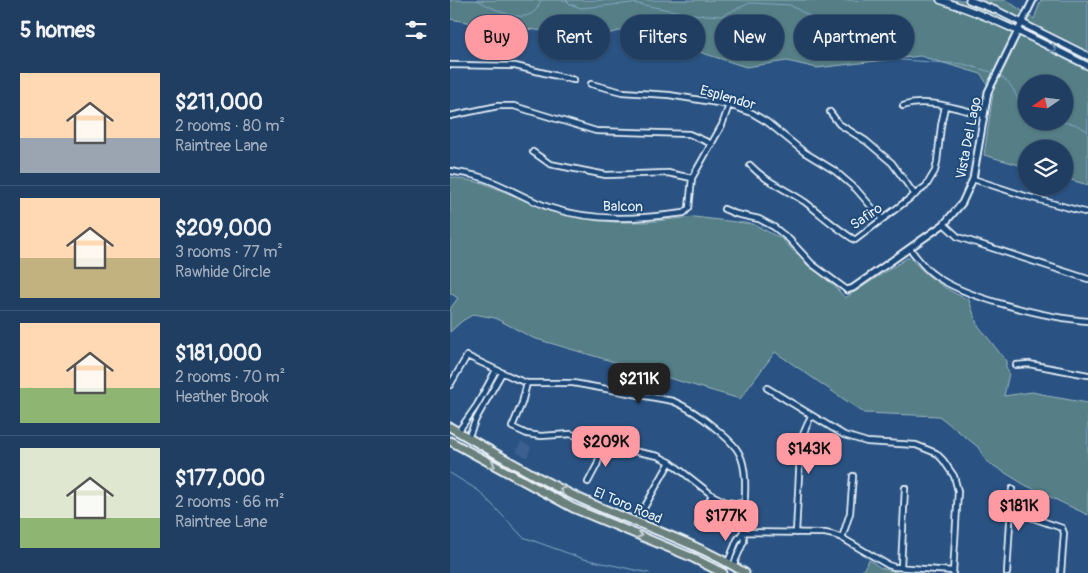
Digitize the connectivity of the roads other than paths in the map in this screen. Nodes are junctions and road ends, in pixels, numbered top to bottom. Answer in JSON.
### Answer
{"nodes":[{"id":1,"x":940,"y":0,"type":"edge"},
{"id":2,"x":969,"y":0,"type":"edge"},
{"id":3,"x":1033,"y":0,"type":"edge"},
{"id":4,"x":1022,"y":24,"type":"junction"},
{"id":5,"x":1018,"y":31,"type":"junction"},
{"id":6,"x":1088,"y":56,"type":"edge"},
{"id":7,"x":450,"y":64,"type":"edge"},
{"id":8,"x":1088,"y":66,"type":"edge"},
{"id":9,"x":574,"y":80,"type":"dead end"},
{"id":10,"x":590,"y":84,"type":"dead end"},
{"id":11,"x":729,"y":105,"type":"junction"},
{"id":12,"x":903,"y":106,"type":"dead end"},
{"id":13,"x":946,"y":106,"type":"junction"},
{"id":14,"x":830,"y":112,"type":"dead end"},
{"id":15,"x":984,"y":115,"type":"junction"},
{"id":16,"x":450,"y":116,"type":"edge"},
{"id":17,"x":712,"y":144,"type":"junction"},
{"id":18,"x":533,"y":152,"type":"dead end"},
{"id":19,"x":750,"y":165,"type":"dead end"},
{"id":20,"x":450,"y":171,"type":"edge"},
{"id":21,"x":692,"y":178,"type":"junction"},
{"id":22,"x":973,"y":178,"type":"junction"},
{"id":23,"x":916,"y":195,"type":"junction"},
{"id":24,"x":724,"y":209,"type":"dead end"},
{"id":25,"x":1088,"y":213,"type":"edge"},
{"id":26,"x":882,"y":220,"type":"junction"},
{"id":27,"x":944,"y":224,"type":"junction"},
{"id":28,"x":910,"y":248,"type":"junction"},
{"id":29,"x":1088,"y":279,"type":"edge"},
{"id":30,"x":847,"y":290,"type":"joint"},
{"id":31,"x":1088,"y":320,"type":"edge"},
{"id":32,"x":1016,"y":365,"type":"dead end"},
{"id":33,"x":496,"y":370,"type":"junction"},
{"id":34,"x":502,"y":373,"type":"junction"},
{"id":35,"x":1088,"y":374,"type":"edge"},
{"id":36,"x":527,"y":383,"type":"junction"},
{"id":37,"x":450,"y":385,"type":"edge"},
{"id":38,"x":487,"y":387,"type":"junction"},
{"id":39,"x":767,"y":388,"type":"dead end"},
{"id":40,"x":492,"y":390,"type":"junction"},
{"id":41,"x":473,"y":411,"type":"junction"},
{"id":42,"x":478,"y":415,"type":"junction"},
{"id":43,"x":811,"y":416,"type":"junction"},
{"id":44,"x":450,"y":428,"type":"edge"},
{"id":45,"x":458,"y":432,"type":"junction"},
{"id":46,"x":468,"y":438,"type":"junction"},
{"id":47,"x":450,"y":441,"type":"edge"},
{"id":48,"x":603,"y":445,"type":"junction"},
{"id":49,"x":670,"y":462,"type":"junction"},
{"id":50,"x":853,"y":476,"type":"dead end"},
{"id":51,"x":588,"y":482,"type":"dead end"},
{"id":52,"x":905,"y":488,"type":"dead end"},
{"id":53,"x":1012,"y":489,"type":"dead end"},
{"id":54,"x":712,"y":495,"type":"junction"},
{"id":55,"x":743,"y":504,"type":"junction"},
{"id":56,"x":644,"y":508,"type":"dead end"},
{"id":57,"x":1010,"y":513,"type":"junction"},
{"id":58,"x":698,"y":525,"type":"dead end"},
{"id":59,"x":743,"y":532,"type":"junction"},
{"id":60,"x":796,"y":533,"type":"junction"},
{"id":61,"x":842,"y":538,"type":"junction"},
{"id":62,"x":735,"y":546,"type":"junction"},
{"id":63,"x":742,"y":549,"type":"junction"},
{"id":64,"x":730,"y":564,"type":"junction"},
{"id":65,"x":902,"y":567,"type":"junction"},
{"id":66,"x":953,"y":572,"type":"edge"},
{"id":67,"x":723,"y":573,"type":"edge"},
{"id":68,"x":745,"y":573,"type":"edge"},
{"id":69,"x":1006,"y":573,"type":"edge"},
{"id":70,"x":1061,"y":573,"type":"edge"}],
"edges":[{"from":1,"to":5,"type":"main road"},
{"from":2,"to":4,"type":"main road"},
{"from":3,"to":4,"type":"street","name":"Vista Del Lago"},
{"from":4,"to":5,"type":"street","name":"Vista Del Lago"},
{"from":4,"to":6,"type":"main road"},
{"from":5,"to":8,"type":"main road","one_way":true},
{"from":5,"to":15,"type":"street","name":"Vista Del Lago"},
{"from":7,"to":9,"type":"street"},
{"from":10,"to":11,"type":"street","name":"Esplendor"},
{"from":11,"to":17,"type":"street","name":"Balcon"},
{"from":11,"to":26,"type":"street","name":"Esplendor"},
{"from":12,"to":13,"type":"street"},
{"from":13,"to":15,"type":"street"},
{"from":13,"to":23,"type":"street","name":"Safiro"},
{"from":14,"to":23,"type":"street"},
{"from":15,"to":22,"type":"street","name":"Vista Del Lago"},
{"from":16,"to":17,"type":"street"},
{"from":17,"to":21,"type":"street","name":"Balcon"},
{"from":18,"to":21,"type":"street"},
{"from":19,"to":26,"type":"street","name":"Safiro"},
{"from":20,"to":21,"type":"street","name":"Balcon"},
{"from":22,"to":25,"type":"street"},
{"from":22,"to":27,"type":"street","name":"Vista Del Lago"},
{"from":23,"to":26,"type":"street","name":"Safiro"},
{"from":24,"to":30,"type":"street"},
{"from":27,"to":28,"type":"street","name":"Vista Del Lago"},
{"from":27,"to":29,"type":"street"},
{"from":28,"to":30,"type":"street","name":"Vista Del Lago"},
{"from":28,"to":31,"type":"street"},
{"from":32,"to":35,"type":"street"},
{"from":33,"to":34,"type":"street"},
{"from":33,"to":37,"type":"street"},
{"from":33,"to":38,"type":"street"},
{"from":34,"to":36,"type":"street"},
{"from":34,"to":40,"type":"street"},
{"from":36,"to":48,"type":"street"},
{"from":36,"to":55,"type":"street"},
{"from":38,"to":40,"type":"street"},
{"from":38,"to":41,"type":"street"},
{"from":39,"to":43,"type":"street"},
{"from":40,"to":42,"type":"street"},
{"from":41,"to":42,"type":"street"},
{"from":41,"to":45,"type":"street"},
{"from":42,"to":46,"type":"street"},
{"from":43,"to":60,"type":"street"},
{"from":43,"to":66,"type":"street"},
{"from":44,"to":45,"type":"main road","name":"El Toro Road"},
{"from":45,"to":46,"type":"main road","name":"El Toro Road"},
{"from":64,"to":46,"type":"main road","name":"El Toro Road","one_way":true},
{"from":47,"to":67,"type":"main road","name":"El Toro Road","one_way":true},
{"from":48,"to":49,"type":"street"},
{"from":48,"to":51,"type":"street"},
{"from":49,"to":54,"type":"street"},
{"from":49,"to":56,"type":"street"},
{"from":50,"to":61,"type":"street"},
{"from":52,"to":65,"type":"street"},
{"from":53,"to":57,"type":"street"},
{"from":54,"to":55,"type":"street"},
{"from":54,"to":58,"type":"street"},
{"from":55,"to":59,"type":"street"},
{"from":57,"to":69,"type":"street"},
{"from":57,"to":70,"type":"street"},
{"from":59,"to":60,"type":"street"},
{"from":59,"to":62,"type":"street"},
{"from":59,"to":63,"type":"street"},
{"from":60,"to":61,"type":"street"},
{"from":61,"to":65,"type":"street"},
{"from":62,"to":63,"type":"street"},
{"from":62,"to":64,"type":"street"},
{"from":63,"to":64,"type":"street"},
{"from":64,"to":68,"type":"main road","name":"El Toro Road"},
{"from":65,"to":66,"type":"street"}]}
